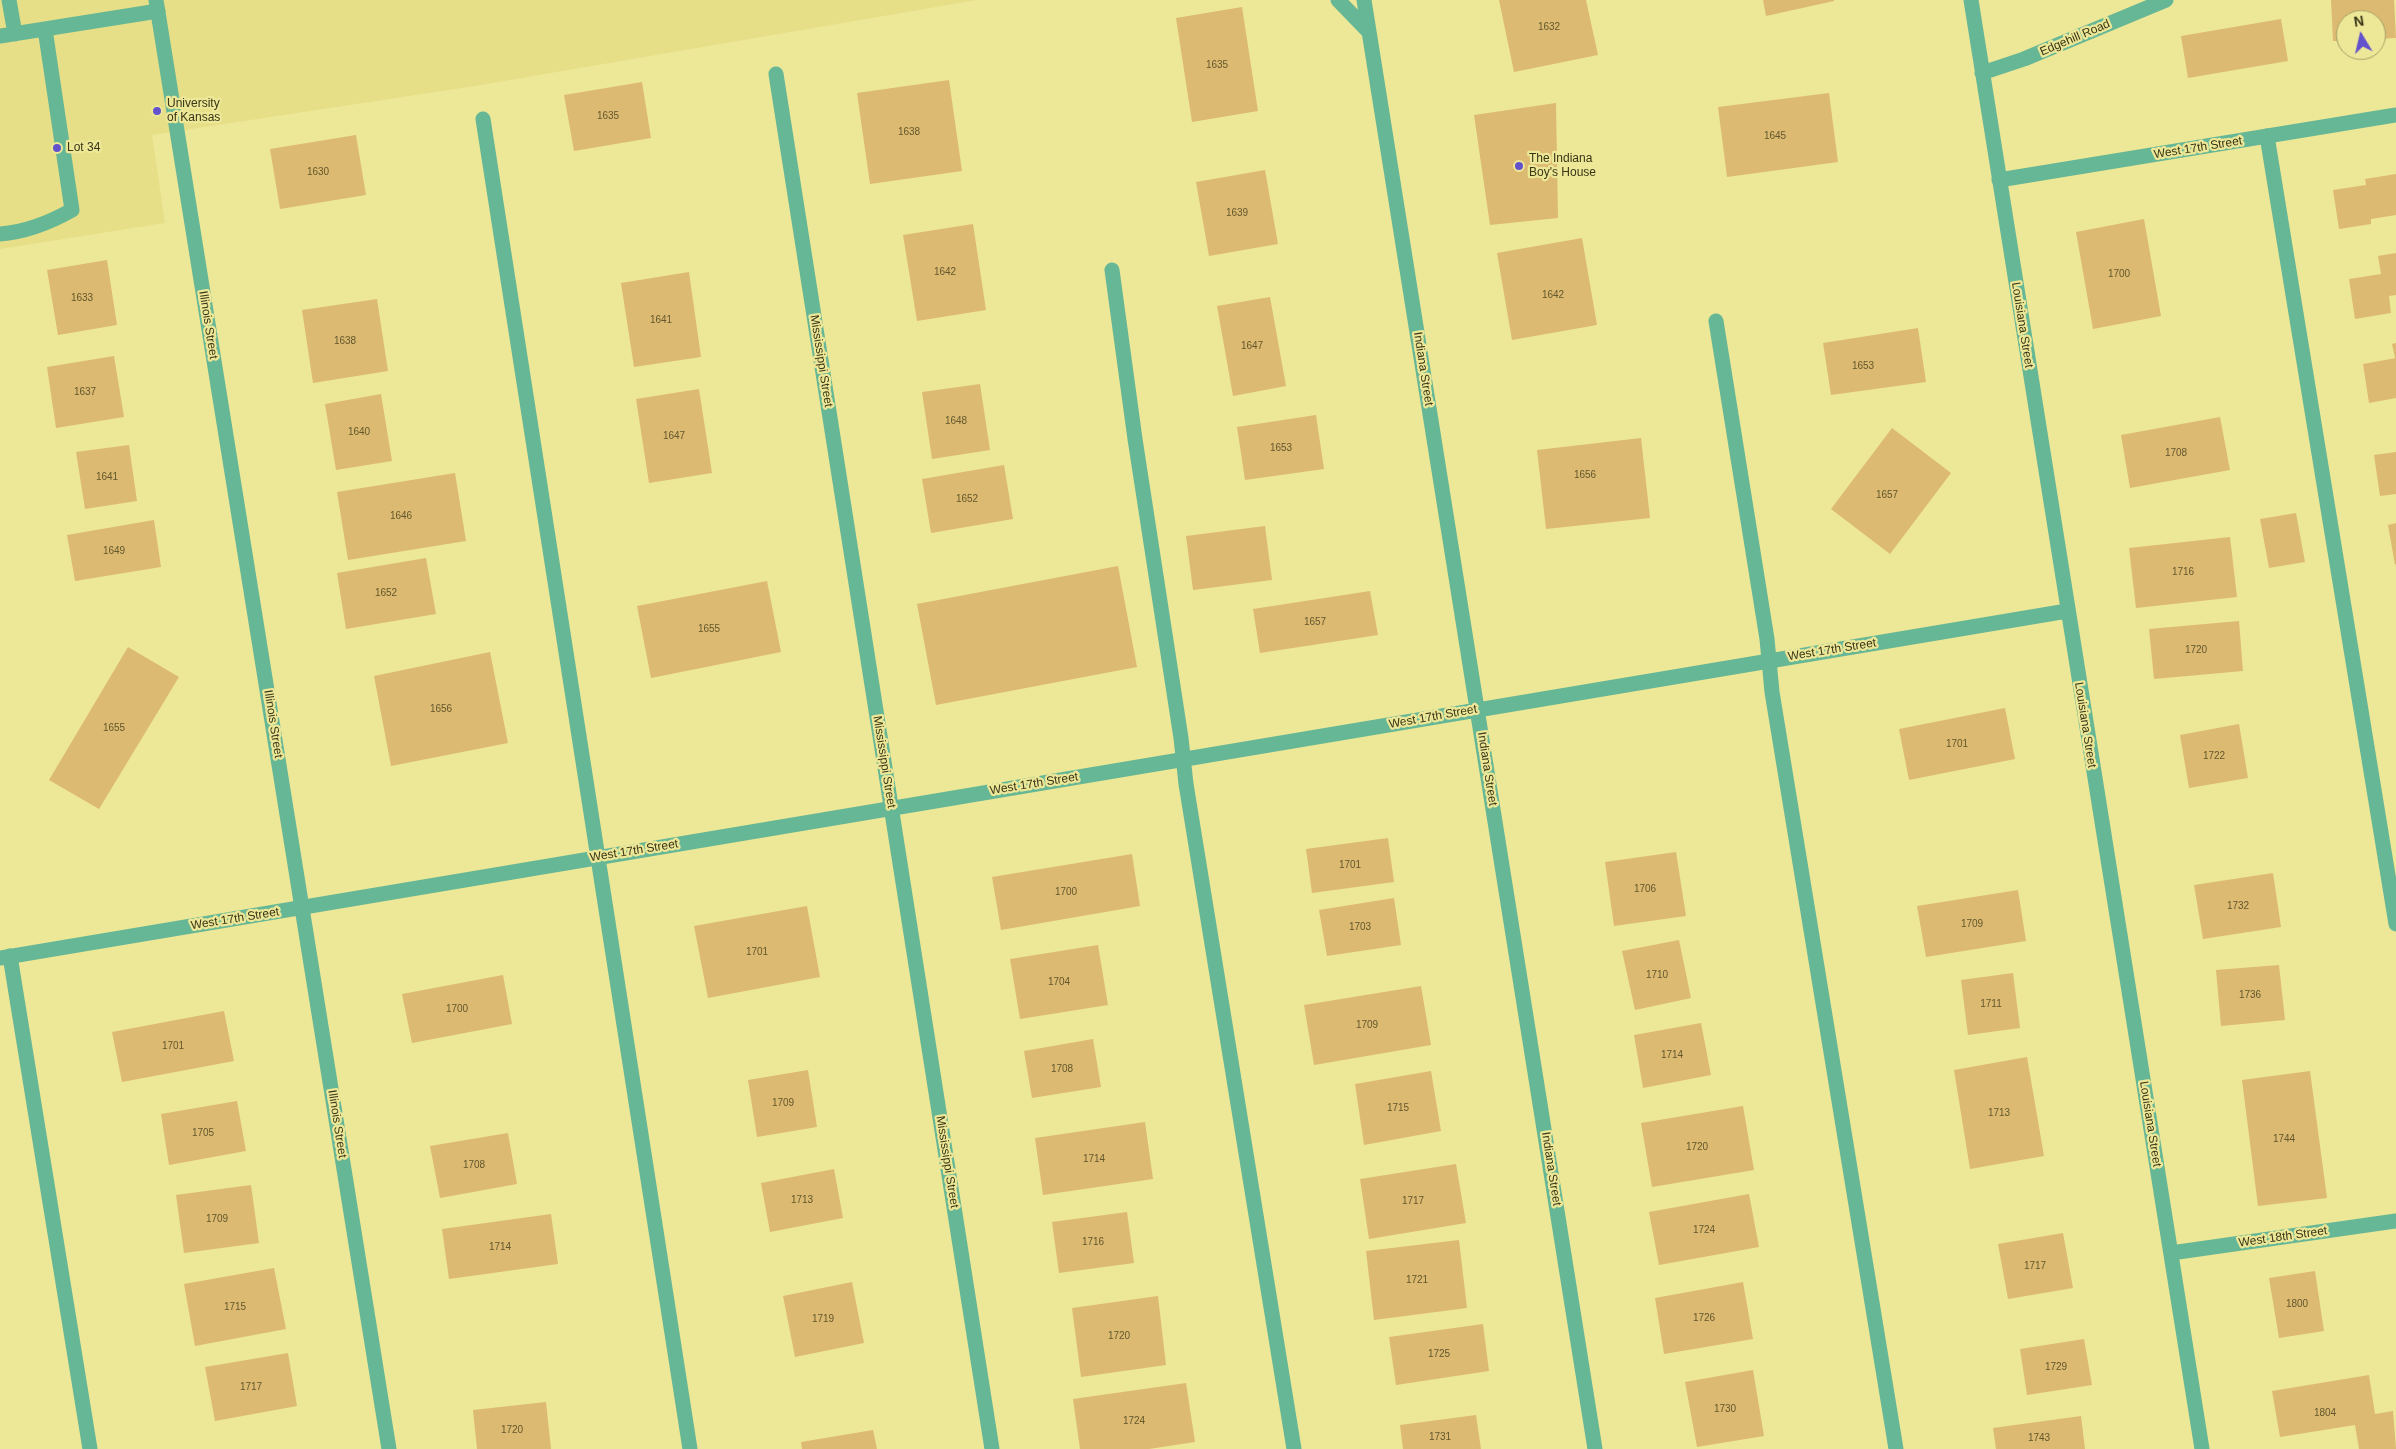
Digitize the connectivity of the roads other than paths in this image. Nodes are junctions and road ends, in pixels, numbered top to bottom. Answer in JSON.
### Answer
{"nodes":[{"id":1,"x":9,"y":0,"type":"edge"},
{"id":2,"x":1338,"y":0,"type":"edge"},
{"id":3,"x":1364,"y":0,"type":"edge"},
{"id":4,"x":1971,"y":0,"type":"edge"},
{"id":5,"x":2166,"y":0,"type":"edge"},
{"id":6,"x":157,"y":6,"type":"edge"},
{"id":7,"x":45,"y":29,"type":"junction"},
{"id":8,"x":1369,"y":32,"type":"junction"},
{"id":9,"x":7,"y":35,"type":"edge"},
{"id":10,"x":1982,"y":73,"type":"junction"},
{"id":11,"x":776,"y":74,"type":"dead end"},
{"id":12,"x":2396,"y":116,"type":"edge"},
{"id":13,"x":482,"y":119,"type":"dead end"},
{"id":14,"x":2267,"y":136,"type":"junction"},
{"id":15,"x":1999,"y":180,"type":"junction"},
{"id":16,"x":0,"y":234,"type":"edge"},
{"id":17,"x":1112,"y":270,"type":"dead end"},
{"id":18,"x":1716,"y":321,"type":"dead end"},
{"id":19,"x":2067,"y":611,"type":"junction"},
{"id":20,"x":1769,"y":661,"type":"junction"},
{"id":21,"x":1477,"y":710,"type":"junction"},
{"id":22,"x":1183,"y":760,"type":"junction"},
{"id":23,"x":892,"y":808,"type":"junction"},
{"id":24,"x":598,"y":857,"type":"junction"},
{"id":25,"x":302,"y":908,"type":"junction"},
{"id":26,"x":2396,"y":924,"type":"edge"},
{"id":27,"x":5,"y":957,"type":"edge"},
{"id":28,"x":2396,"y":1221,"type":"edge"},
{"id":29,"x":2171,"y":1253,"type":"junction"},
{"id":30,"x":90,"y":1449,"type":"edge"},
{"id":31,"x":389,"y":1449,"type":"edge"},
{"id":32,"x":690,"y":1449,"type":"edge"},
{"id":33,"x":992,"y":1449,"type":"edge"},
{"id":34,"x":1294,"y":1449,"type":"edge"},
{"id":35,"x":1595,"y":1449,"type":"edge"},
{"id":36,"x":1896,"y":1449,"type":"edge"},
{"id":37,"x":2202,"y":1449,"type":"edge"}],
"edges":[{"from":1,"to":9,"type":"street"},
{"from":2,"to":8,"type":"street"},
{"from":3,"to":8,"type":"street","name":"Indiana Street"},
{"from":4,"to":10,"type":"street","name":"Louisiana Street"},
{"from":5,"to":10,"type":"street","name":"Edgehill Road"},
{"from":6,"to":7,"type":"street"},
{"from":6,"to":25,"type":"street","name":"Illinois Street"},
{"from":7,"to":9,"type":"street"},
{"from":7,"to":16,"type":"street"},
{"from":8,"to":21,"type":"street","name":"Indiana Street"},
{"from":10,"to":15,"type":"street","name":"Louisiana Street"},
{"from":11,"to":23,"type":"street","name":"Mississippi Street"},
{"from":12,"to":14,"type":"street","name":"West 17th Street"},
{"from":13,"to":24,"type":"street"},
{"from":14,"to":15,"type":"street","name":"West 17th Street"},
{"from":14,"to":26,"type":"street"},
{"from":15,"to":19,"type":"street","name":"Louisiana Street"},
{"from":17,"to":22,"type":"street"},
{"from":18,"to":20,"type":"street"},
{"from":19,"to":20,"type":"street","name":"West 17th Street"},
{"from":19,"to":29,"type":"street","name":"Louisiana Street"},
{"from":20,"to":21,"type":"street","name":"West 17th Street"},
{"from":20,"to":36,"type":"street"},
{"from":21,"to":22,"type":"street","name":"West 17th Street"},
{"from":21,"to":35,"type":"street","name":"Indiana Street"},
{"from":22,"to":23,"type":"street","name":"West 17th Street"},
{"from":22,"to":34,"type":"street"},
{"from":23,"to":24,"type":"street","name":"West 17th Street"},
{"from":23,"to":33,"type":"street","name":"Mississippi Street"},
{"from":24,"to":25,"type":"street","name":"West 17th Street"},
{"from":24,"to":32,"type":"street"},
{"from":25,"to":27,"type":"street","name":"West 17th Street"},
{"from":25,"to":31,"type":"street","name":"Illinois Street"},
{"from":27,"to":30,"type":"street"},
{"from":28,"to":29,"type":"street","name":"West 18th Street"},
{"from":29,"to":37,"type":"street","name":"Louisiana Street"}]}
